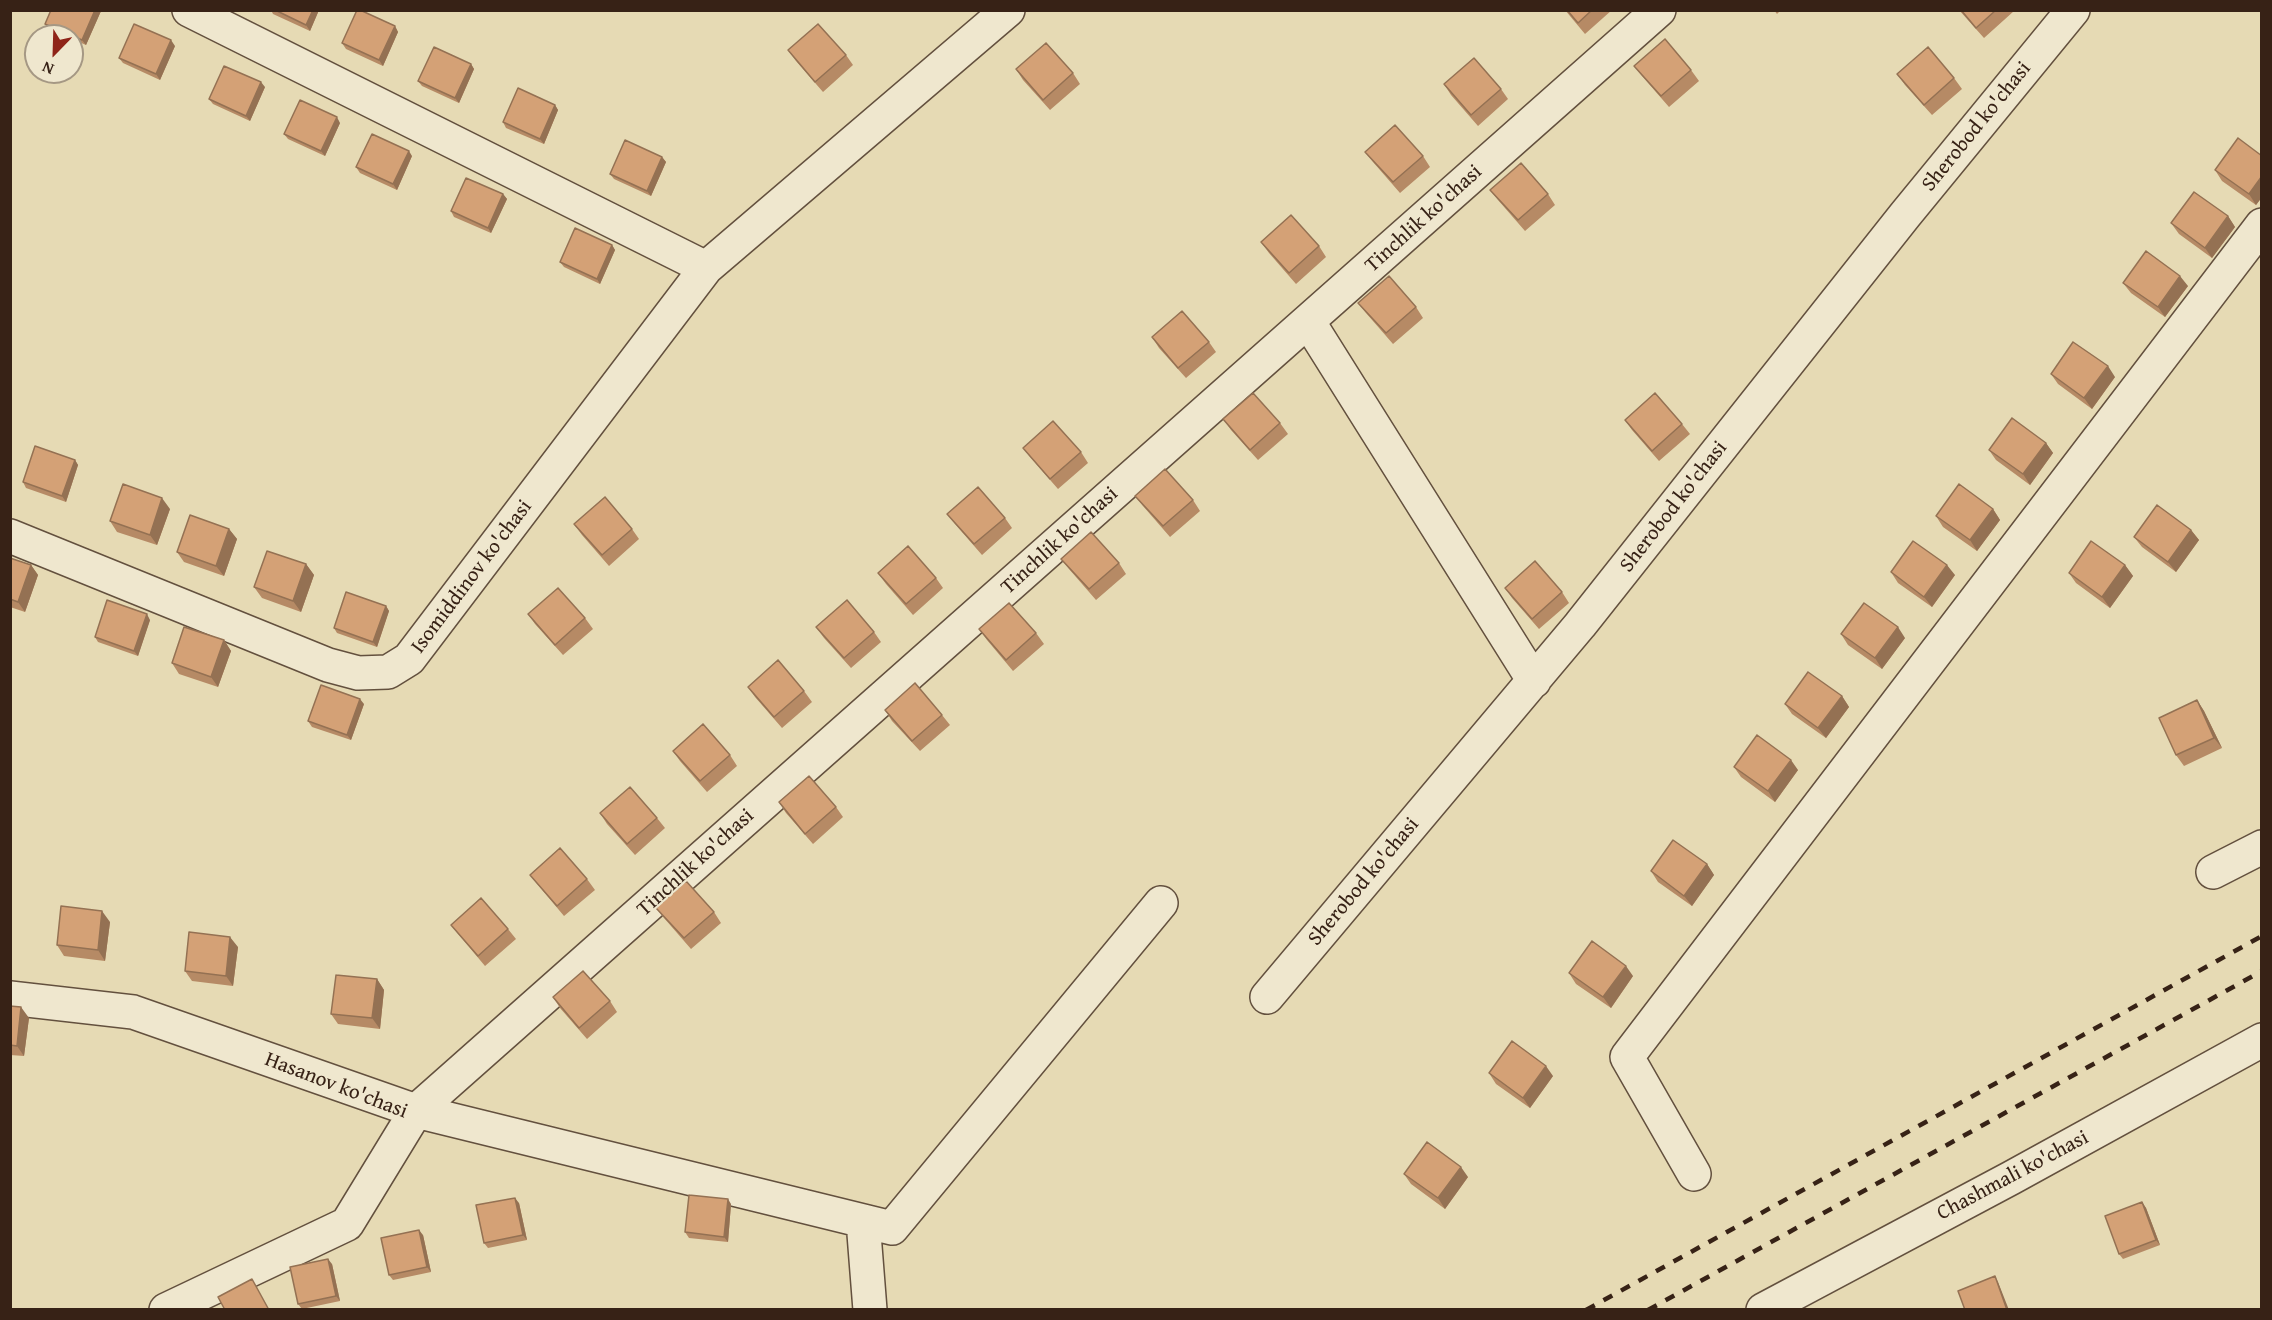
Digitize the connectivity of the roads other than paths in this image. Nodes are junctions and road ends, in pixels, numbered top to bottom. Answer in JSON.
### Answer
{"nodes":[{"id":1,"x":189,"y":10,"type":"edge"},
{"id":2,"x":1008,"y":10,"type":"edge"},
{"id":3,"x":1659,"y":10,"type":"edge"},
{"id":4,"x":2073,"y":10,"type":"edge"},
{"id":5,"x":2262,"y":225,"type":"edge"},
{"id":6,"x":706,"y":267,"type":"junction"},
{"id":7,"x":1308,"y":321,"type":"junction"},
{"id":8,"x":10,"y":536,"type":"edge"},
{"id":9,"x":1534,"y":681,"type":"junction"},
{"id":10,"x":2262,"y":847,"type":"edge"},
{"id":11,"x":2213,"y":872,"type":"dead end"},
{"id":12,"x":1161,"y":903,"type":"dead end"},
{"id":13,"x":1267,"y":997,"type":"dead end"},
{"id":14,"x":10,"y":998,"type":"edge"},
{"id":15,"x":2262,"y":1040,"type":"edge"},
{"id":16,"x":416,"y":1111,"type":"junction"},
{"id":17,"x":1694,"y":1174,"type":"dead end"},
{"id":18,"x":863,"y":1221,"type":"junction"},
{"id":19,"x":166,"y":1310,"type":"edge"},
{"id":20,"x":870,"y":1310,"type":"edge"},
{"id":21,"x":1763,"y":1310,"type":"edge"}],
"edges":[{"from":1,"to":6,"type":"street"},
{"from":2,"to":6,"type":"street","name":"Isomiddinov ko'chasi"},
{"from":3,"to":7,"type":"street","name":"Tinchlik ko'chasi"},
{"from":4,"to":9,"type":"street","name":"Sherobod ko'chasi"},
{"from":5,"to":17,"type":"street"},
{"from":6,"to":8,"type":"street","name":"Isomiddinov ko'chasi"},
{"from":7,"to":9,"type":"street"},
{"from":7,"to":16,"type":"street","name":"Tinchlik ko'chasi"},
{"from":9,"to":13,"type":"street","name":"Sherobod ko'chasi"},
{"from":10,"to":11,"type":"street"},
{"from":12,"to":18,"type":"street"},
{"from":14,"to":16,"type":"street","name":"Hasanov ko'chasi"},
{"from":15,"to":21,"type":"street","name":"Chashmali ko'chasi"},
{"from":16,"to":18,"type":"street"},
{"from":16,"to":19,"type":"street","name":"Hasanov ko'chasi"},
{"from":18,"to":20,"type":"street"}]}
